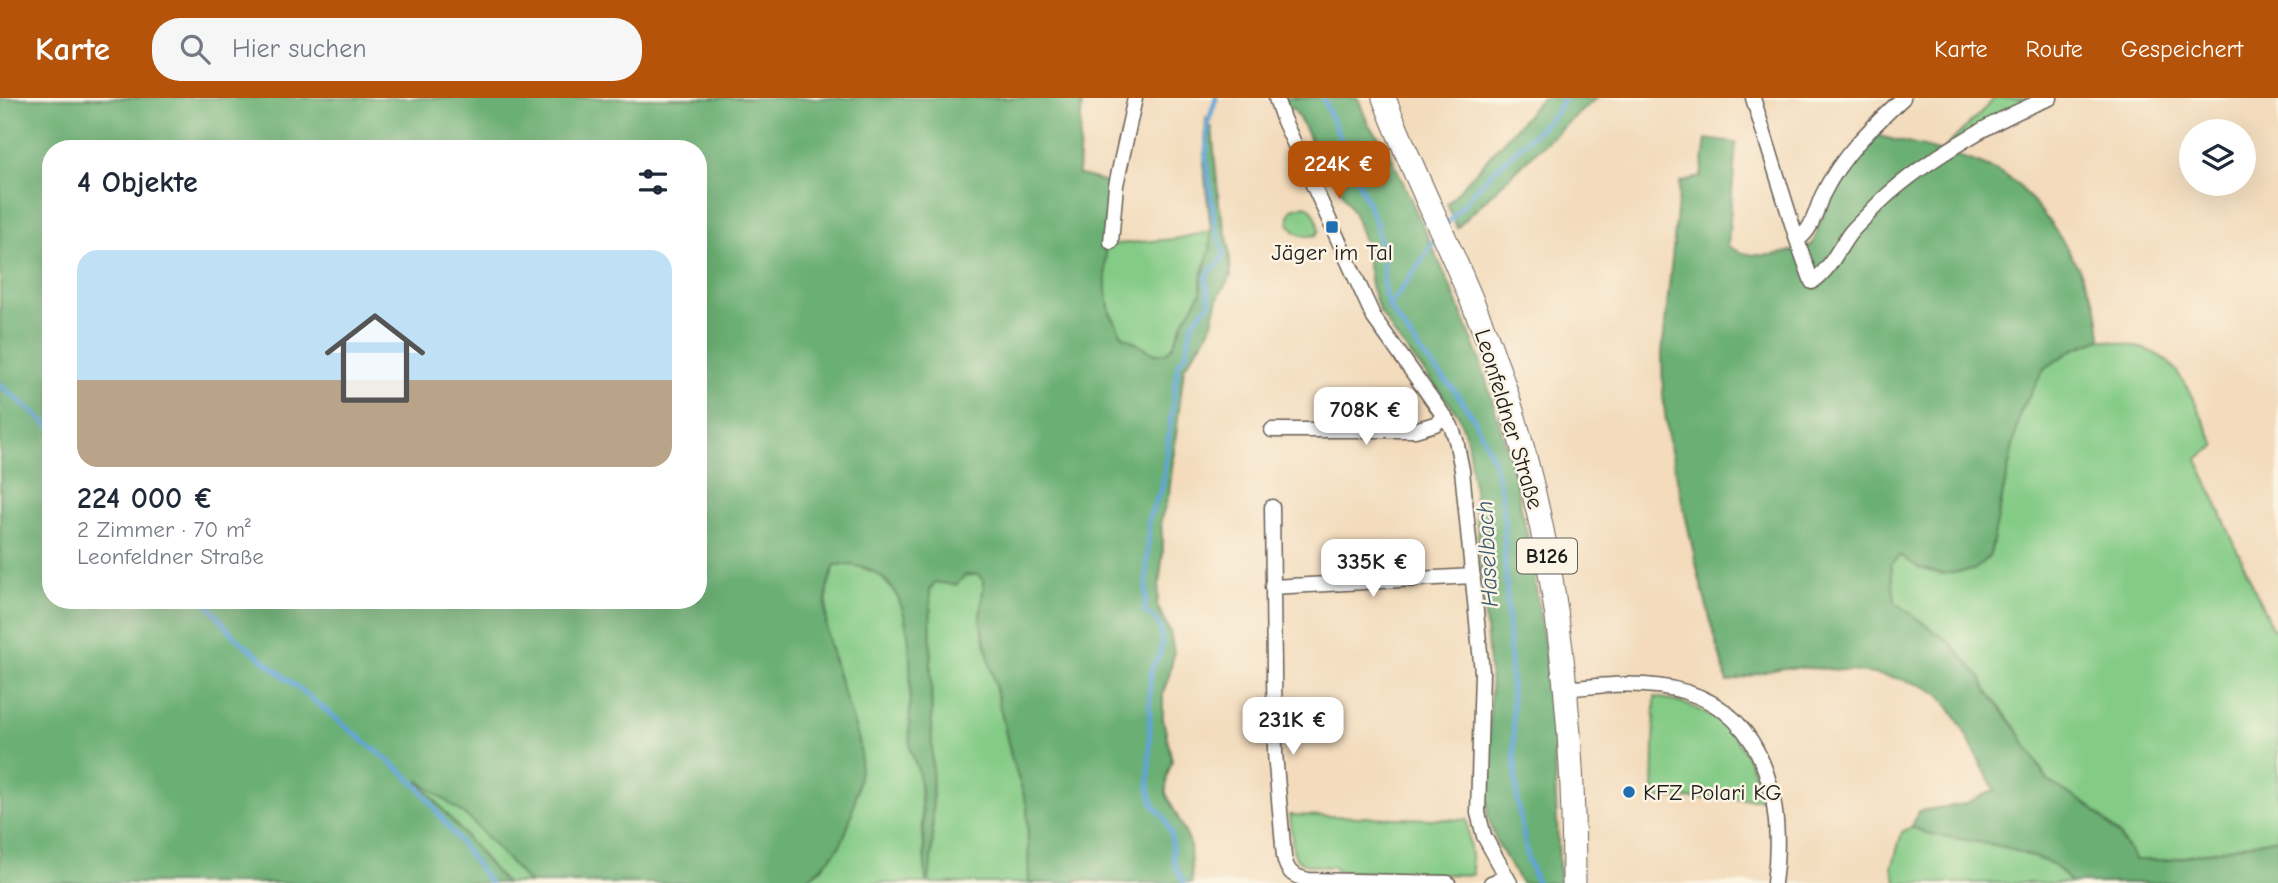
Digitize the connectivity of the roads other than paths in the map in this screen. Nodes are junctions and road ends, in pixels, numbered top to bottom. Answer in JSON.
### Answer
{"nodes":[{"id":1,"x":1135,"y":98,"type":"edge"},
{"id":2,"x":1276,"y":98,"type":"edge"},
{"id":3,"x":1384,"y":98,"type":"edge"},
{"id":4,"x":1754,"y":98,"type":"edge"},
{"id":5,"x":1903,"y":98,"type":"edge"},
{"id":6,"x":2050,"y":98,"type":"edge"},
{"id":7,"x":1797,"y":240,"type":"junction"},
{"id":8,"x":1111,"y":242,"type":"dead end"},
{"id":9,"x":1445,"y":416,"type":"junction"},
{"id":10,"x":1272,"y":430,"type":"dead end"},
{"id":11,"x":1272,"y":507,"type":"dead end"},
{"id":12,"x":1472,"y":576,"type":"junction"},
{"id":13,"x":1272,"y":587,"type":"junction"},
{"id":14,"x":1564,"y":689,"type":"junction"},
{"id":15,"x":1508,"y":880,"type":"edge"},
{"id":16,"x":1448,"y":883,"type":"edge"},
{"id":17,"x":1491,"y":883,"type":"edge"},
{"id":18,"x":1574,"y":883,"type":"edge"},
{"id":19,"x":1774,"y":883,"type":"edge"}],
"edges":[{"from":1,"to":8,"type":"street"},
{"from":2,"to":9,"type":"street"},
{"from":3,"to":14,"type":"main road","name":"Leonfeldner Straße","number":"B126"},
{"from":4,"to":7,"type":"street"},
{"from":5,"to":7,"type":"street"},
{"from":6,"to":7,"type":"street"},
{"from":9,"to":10,"type":"street"},
{"from":9,"to":12,"type":"street"},
{"from":11,"to":13,"type":"street"},
{"from":12,"to":13,"type":"street"},
{"from":12,"to":15,"type":"street"},
{"from":13,"to":16,"type":"street"},
{"from":14,"to":18,"type":"main road","name":"Leonfeldner Straße","number":"B126"},
{"from":14,"to":19,"type":"street"},
{"from":15,"to":17,"type":"street"}]}
